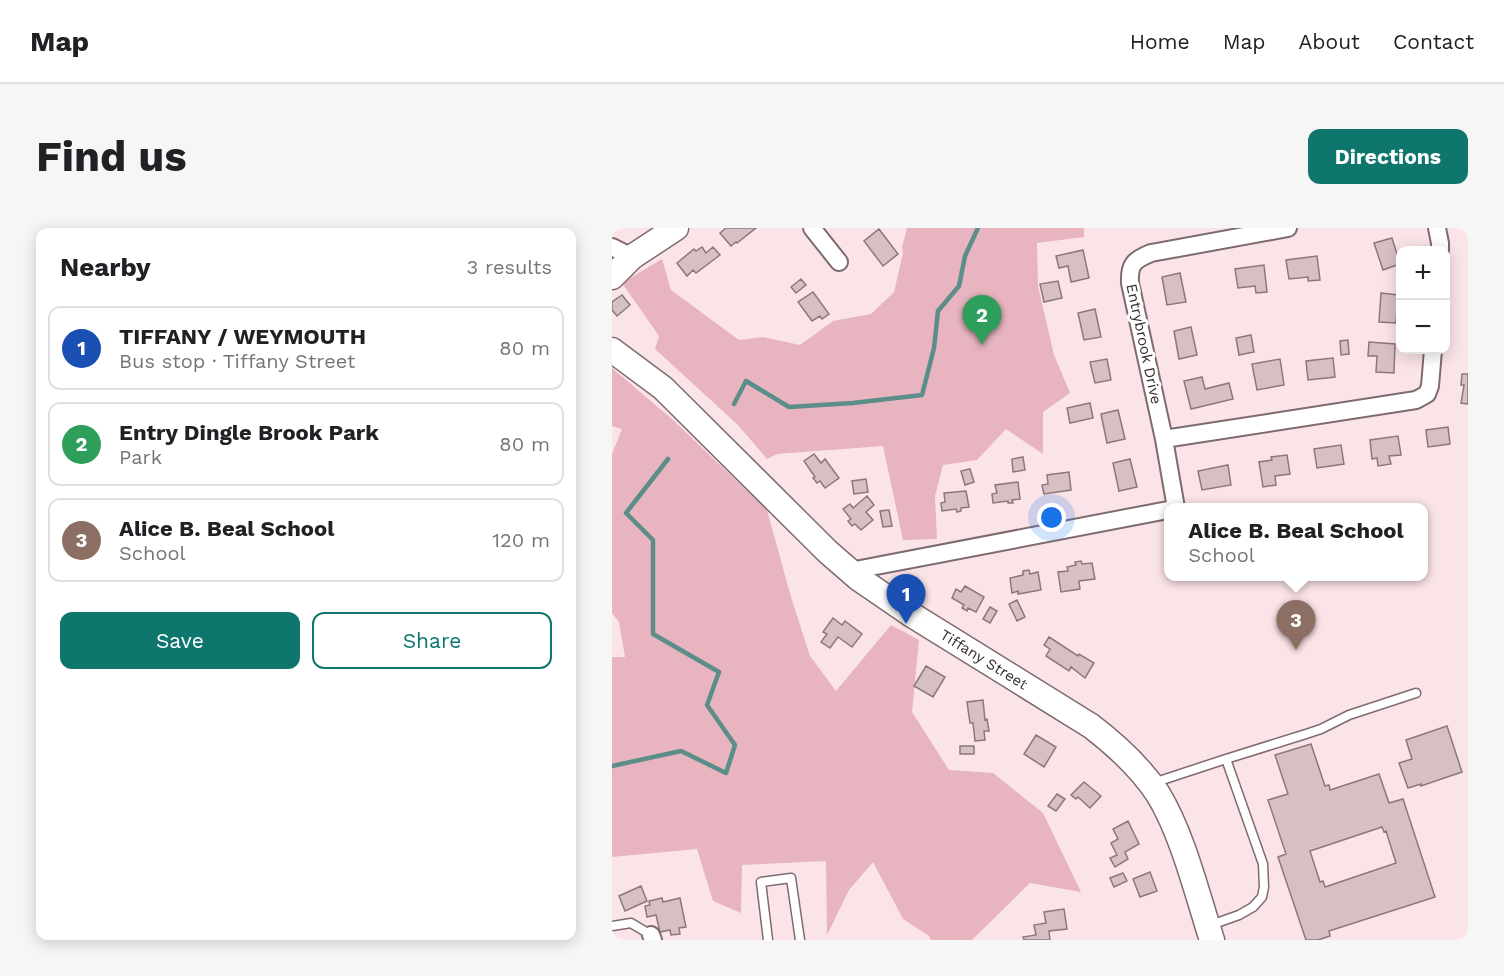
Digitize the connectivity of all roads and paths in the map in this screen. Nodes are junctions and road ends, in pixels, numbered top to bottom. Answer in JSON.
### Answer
{"nodes":[{"id":1,"x":676,"y":228,"type":"edge"},
{"id":2,"x":812,"y":228,"type":"edge"},
{"id":3,"x":1288,"y":228,"type":"edge"},
{"id":4,"x":1437,"y":228,"type":"edge"},
{"id":5,"x":1440,"y":246,"type":"edge"},
{"id":6,"x":622,"y":252,"type":"edge"},
{"id":7,"x":839,"y":262,"type":"dead end"},
{"id":8,"x":612,"y":277,"type":"edge"},
{"id":9,"x":612,"y":350,"type":"edge"},
{"id":10,"x":1433,"y":354,"type":"edge"},
{"id":11,"x":1164,"y":439,"type":"junction"},
{"id":12,"x":1169,"y":503,"type":"edge"},
{"id":13,"x":1164,"y":511,"type":"edge"},
{"id":14,"x":850,"y":572,"type":"junction"},
{"id":15,"x":1416,"y":693,"type":"dead end"},
{"id":16,"x":1226,"y":759,"type":"junction"},
{"id":17,"x":1150,"y":784,"type":"junction"},
{"id":18,"x":612,"y":926,"type":"edge"},
{"id":19,"x":1210,"y":933,"type":"edge"},
{"id":20,"x":652,"y":938,"type":"edge"},
{"id":21,"x":768,"y":940,"type":"edge"},
{"id":22,"x":800,"y":940,"type":"edge"}],
"edges":[{"from":1,"to":6,"type":"main road"},
{"from":2,"to":7,"type":"street"},
{"from":3,"to":11,"type":"street","name":"Entrybrook Drive"},
{"from":4,"to":5,"type":"street"},
{"from":6,"to":8,"type":"main road"},
{"from":9,"to":14,"type":"main road","name":"Tiffany Street"},
{"from":10,"to":11,"type":"street"},
{"from":11,"to":12,"type":"street","name":"Entrybrook Drive"},
{"from":13,"to":14,"type":"street"},
{"from":14,"to":17,"type":"main road","name":"Tiffany Street"},
{"from":15,"to":16,"type":"lane"},
{"from":16,"to":17,"type":"lane"},
{"from":16,"to":19,"type":"lane"},
{"from":17,"to":19,"type":"main road","name":"Tiffany Street"},
{"from":18,"to":20,"type":"lane"},
{"from":21,"to":22,"type":"lane"}]}
